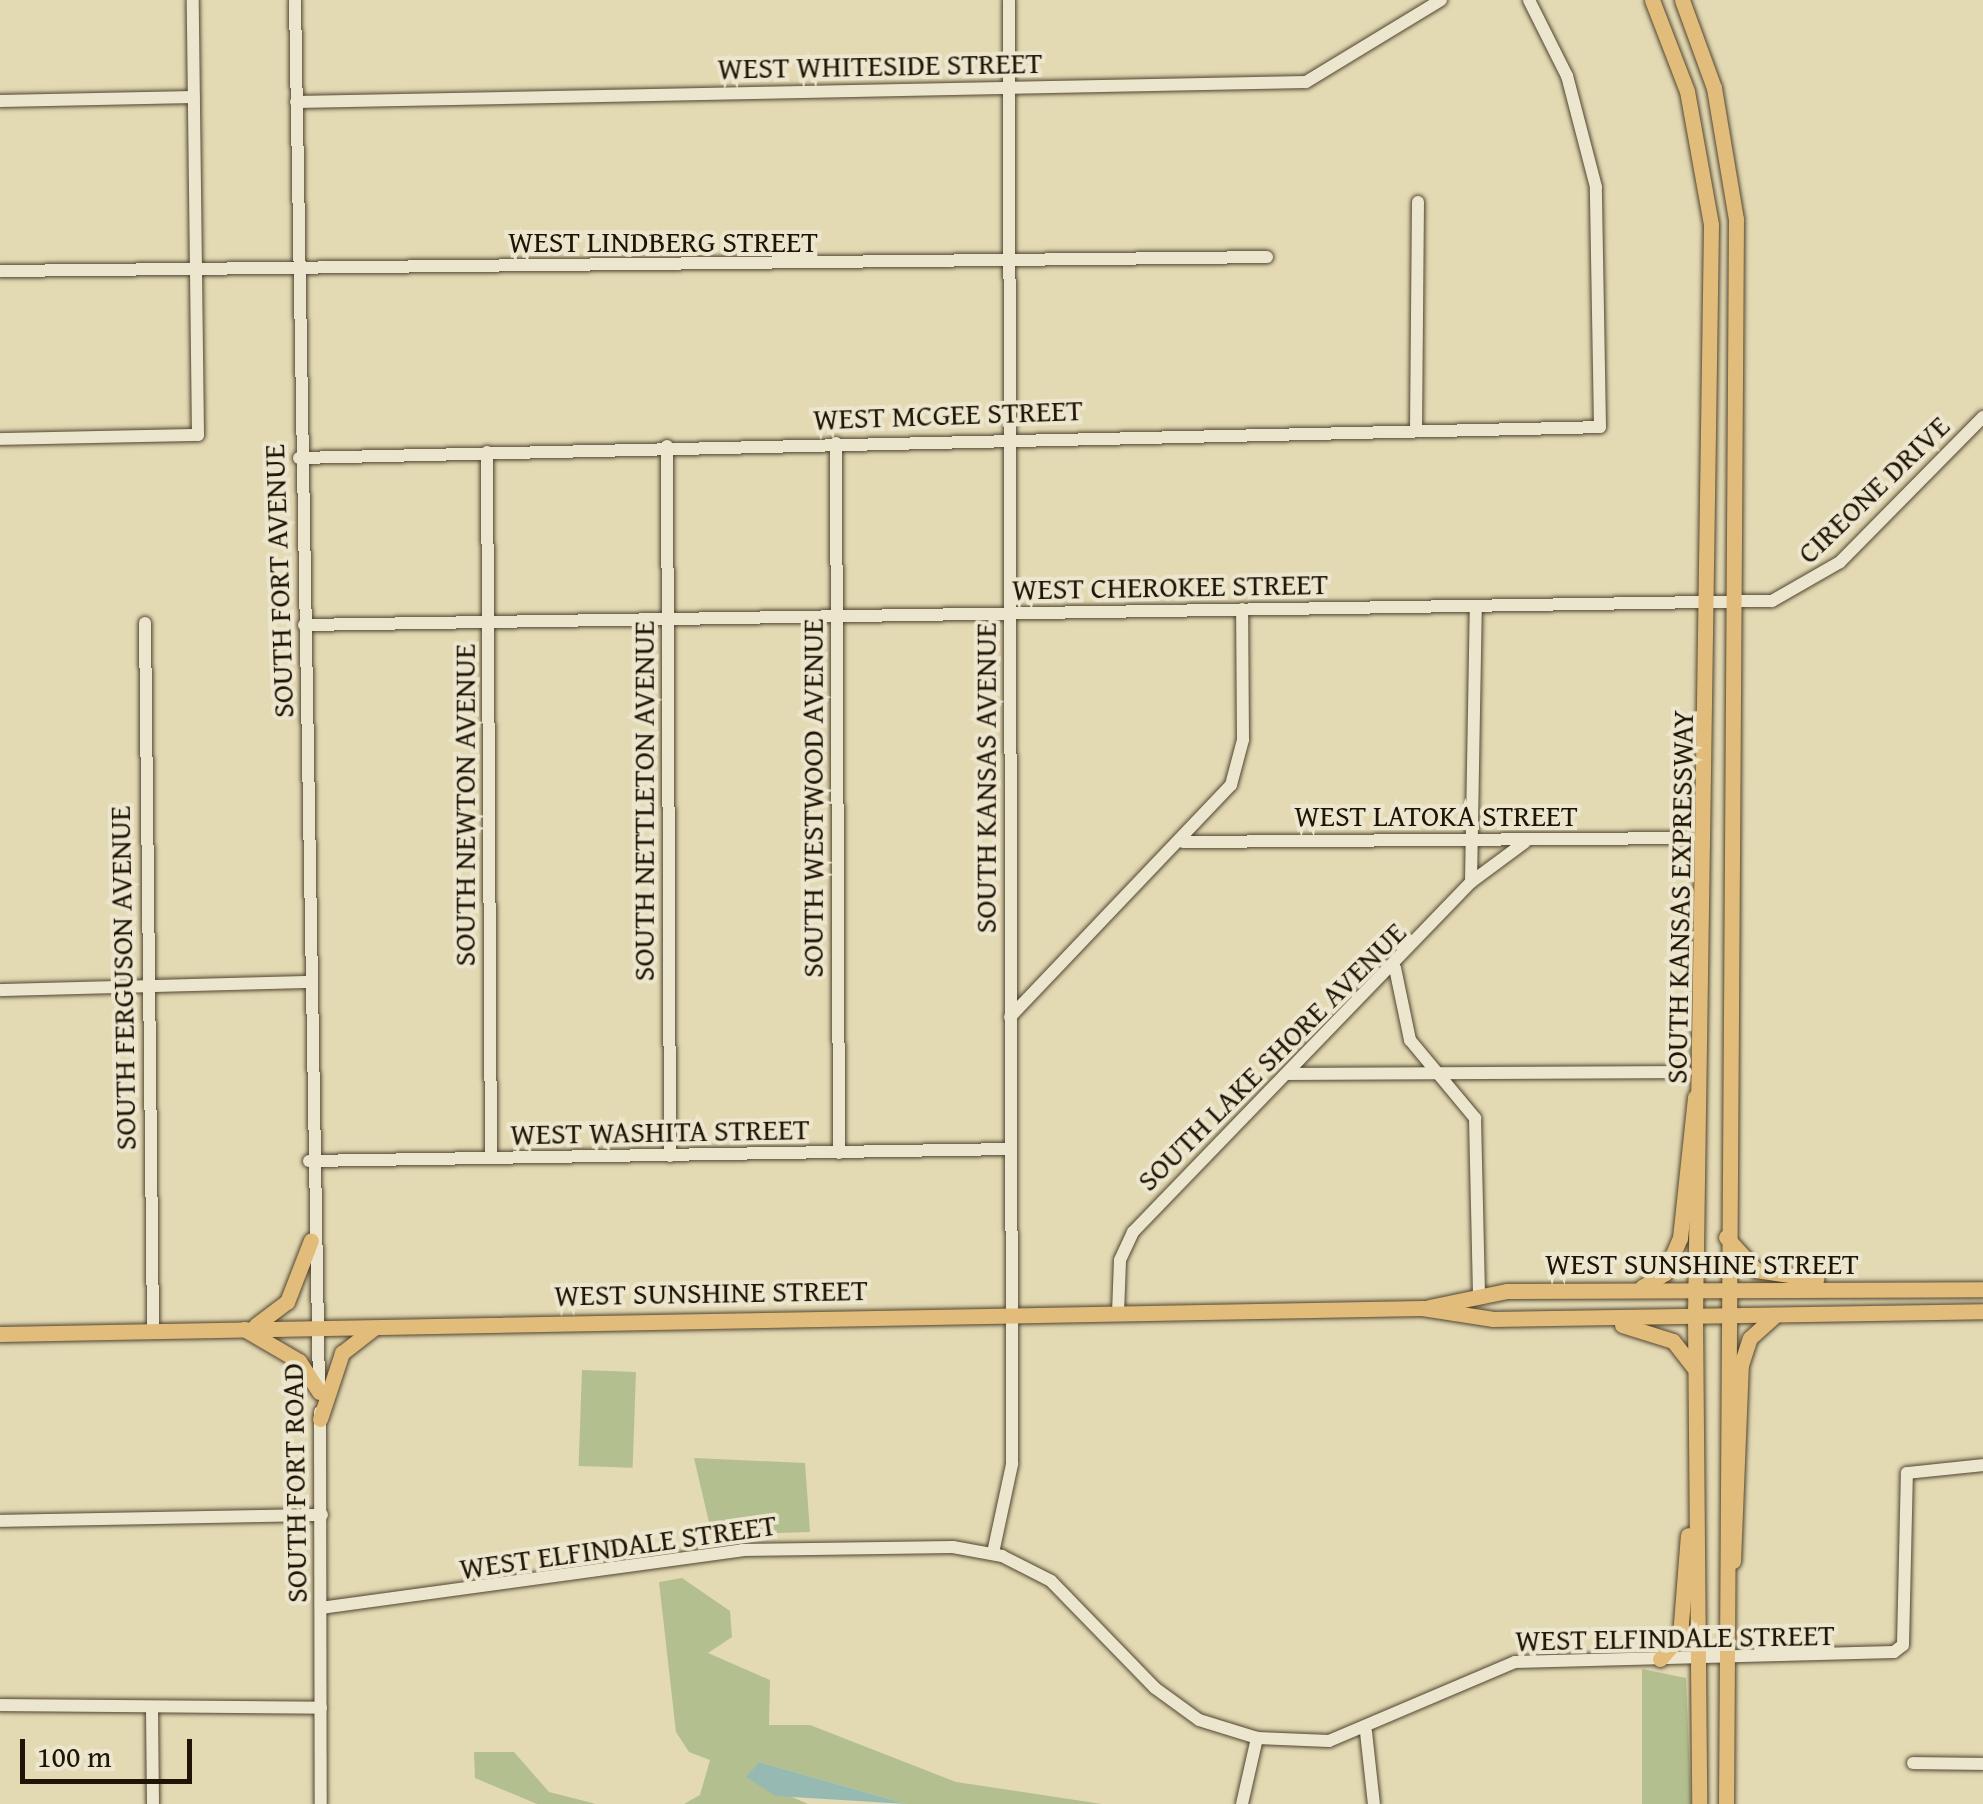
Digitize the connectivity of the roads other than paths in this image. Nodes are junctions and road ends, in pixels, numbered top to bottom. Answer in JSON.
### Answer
{"nodes":[{"id":1,"x":194,"y":0,"type":"edge"},
{"id":2,"x":296,"y":0,"type":"edge"},
{"id":3,"x":1009,"y":0,"type":"edge"},
{"id":4,"x":1441,"y":0,"type":"edge"},
{"id":5,"x":1529,"y":0,"type":"edge"},
{"id":6,"x":1652,"y":0,"type":"edge"},
{"id":7,"x":1682,"y":0,"type":"edge"},
{"id":8,"x":1010,"y":86,"type":"junction"},
{"id":9,"x":194,"y":98,"type":"junction"},
{"id":10,"x":0,"y":101,"type":"edge"},
{"id":11,"x":296,"y":102,"type":"junction"},
{"id":12,"x":1418,"y":202,"type":"dead end"},
{"id":13,"x":1267,"y":258,"type":"dead end"},
{"id":14,"x":1010,"y":261,"type":"junction"},
{"id":15,"x":296,"y":265,"type":"junction"},
{"id":16,"x":198,"y":266,"type":"junction"},
{"id":17,"x":0,"y":270,"type":"edge"},
{"id":18,"x":1983,"y":417,"type":"edge"},
{"id":19,"x":1416,"y":430,"type":"junction"},
{"id":20,"x":1009,"y":435,"type":"junction"},
{"id":21,"x":0,"y":439,"type":"edge"},
{"id":22,"x":836,"y":443,"type":"junction"},
{"id":23,"x":667,"y":446,"type":"junction"},
{"id":24,"x":487,"y":452,"type":"junction"},
{"id":25,"x":299,"y":458,"type":"junction"},
{"id":26,"x":1712,"y":603,"type":"junction"},
{"id":27,"x":1736,"y":603,"type":"junction"},
{"id":28,"x":1476,"y":607,"type":"junction"},
{"id":29,"x":1242,"y":609,"type":"junction"},
{"id":30,"x":1009,"y":613,"type":"junction"},
{"id":31,"x":836,"y":617,"type":"junction"},
{"id":32,"x":667,"y":620,"type":"junction"},
{"id":33,"x":488,"y":622,"type":"junction"},
{"id":34,"x":145,"y":623,"type":"dead end"},
{"id":35,"x":304,"y":625,"type":"junction"},
{"id":36,"x":1689,"y":838,"type":"dead end"},
{"id":37,"x":1528,"y":840,"type":"junction"},
{"id":38,"x":1474,"y":841,"type":"junction"},
{"id":39,"x":1183,"y":842,"type":"junction"},
{"id":40,"x":1471,"y":882,"type":"junction"},
{"id":41,"x":1394,"y":968,"type":"junction"},
{"id":42,"x":309,"y":982,"type":"junction"},
{"id":43,"x":145,"y":984,"type":"junction"},
{"id":44,"x":0,"y":990,"type":"edge"},
{"id":45,"x":1010,"y":1017,"type":"junction"},
{"id":46,"x":1703,"y":1064,"type":"junction"},
{"id":47,"x":1686,"y":1072,"type":"dead end"},
{"id":48,"x":1287,"y":1074,"type":"junction"},
{"id":49,"x":1434,"y":1074,"type":"junction"},
{"id":50,"x":1011,"y":1150,"type":"junction"},
{"id":51,"x":839,"y":1152,"type":"junction"},
{"id":52,"x":670,"y":1156,"type":"junction"},
{"id":53,"x":491,"y":1158,"type":"junction"},
{"id":54,"x":310,"y":1161,"type":"junction"},
{"id":55,"x":1726,"y":1234,"type":"junction"},
{"id":56,"x":310,"y":1240,"type":"junction"},
{"id":57,"x":1954,"y":1288,"type":"junction"},
{"id":58,"x":1983,"y":1289,"type":"edge"},
{"id":59,"x":1629,"y":1290,"type":"junction"},
{"id":60,"x":1696,"y":1291,"type":"junction"},
{"id":61,"x":1725,"y":1291,"type":"junction"},
{"id":62,"x":1478,"y":1293,"type":"junction"},
{"id":63,"x":1422,"y":1308,"type":"junction"},
{"id":64,"x":1983,"y":1311,"type":"edge"},
{"id":65,"x":1118,"y":1313,"type":"junction"},
{"id":66,"x":1010,"y":1315,"type":"junction"},
{"id":67,"x":1725,"y":1316,"type":"junction"},
{"id":68,"x":1775,"y":1316,"type":"junction"},
{"id":69,"x":1695,"y":1317,"type":"junction"},
{"id":70,"x":1493,"y":1319,"type":"junction"},
{"id":71,"x":397,"y":1325,"type":"junction"},
{"id":72,"x":315,"y":1328,"type":"junction"},
{"id":73,"x":244,"y":1330,"type":"junction"},
{"id":74,"x":153,"y":1332,"type":"junction"},
{"id":75,"x":0,"y":1334,"type":"edge"},
{"id":76,"x":1695,"y":1373,"type":"junction"},
{"id":77,"x":319,"y":1392,"type":"junction"},
{"id":78,"x":320,"y":1419,"type":"junction"},
{"id":79,"x":1983,"y":1466,"type":"edge"},
{"id":80,"x":1694,"y":1502,"type":"junction"},
{"id":81,"x":322,"y":1515,"type":"junction"},
{"id":82,"x":0,"y":1521,"type":"edge"},
{"id":83,"x":993,"y":1554,"type":"junction"},
{"id":84,"x":1725,"y":1604,"type":"junction"},
{"id":85,"x":321,"y":1608,"type":"junction"},
{"id":86,"x":1660,"y":1659,"type":"junction"},
{"id":87,"x":1698,"y":1659,"type":"junction"},
{"id":88,"x":1725,"y":1659,"type":"junction"},
{"id":89,"x":0,"y":1705,"type":"edge"},
{"id":90,"x":321,"y":1708,"type":"junction"},
{"id":91,"x":152,"y":1709,"type":"junction"},
{"id":92,"x":1366,"y":1732,"type":"junction"},
{"id":93,"x":1258,"y":1738,"type":"junction"},
{"id":94,"x":1914,"y":1764,"type":"dead end"},
{"id":95,"x":1983,"y":1764,"type":"edge"},
{"id":96,"x":153,"y":1804,"type":"edge"},
{"id":97,"x":321,"y":1804,"type":"edge"},
{"id":98,"x":1242,"y":1804,"type":"edge"},
{"id":99,"x":1374,"y":1804,"type":"edge"},
{"id":100,"x":1700,"y":1804,"type":"edge"},
{"id":101,"x":1726,"y":1804,"type":"edge"}],
"edges":[{"from":1,"to":9,"type":"street"},
{"from":2,"to":11,"type":"street","name":"SOUTH FORT AVENUE"},
{"from":3,"to":8,"type":"street","name":"SOUTH KANSAS AVENUE"},
{"from":4,"to":8,"type":"street","name":"WEST WHITESIDE STREET"},
{"from":5,"to":19,"type":"street","name":"WEST MCGEE STREET"},
{"from":6,"to":26,"type":"main road","name":"SOUTH KANSAS EXPRESSWAY"},
{"from":7,"to":27,"type":"main road","name":"SOUTH KANSAS EXPRESSWAY"},
{"from":8,"to":11,"type":"street","name":"WEST WHITESIDE STREET"},
{"from":8,"to":14,"type":"street","name":"SOUTH KANSAS AVENUE"},
{"from":9,"to":10,"type":"street"},
{"from":9,"to":16,"type":"street"},
{"from":11,"to":15,"type":"street","name":"SOUTH FORT AVENUE"},
{"from":12,"to":19,"type":"street"},
{"from":13,"to":14,"type":"street","name":"WEST LINDBERG STREET"},
{"from":14,"to":15,"type":"street","name":"WEST LINDBERG STREET"},
{"from":14,"to":20,"type":"street","name":"SOUTH KANSAS AVENUE"},
{"from":15,"to":16,"type":"street","name":"WEST LINDBERG STREET"},
{"from":15,"to":25,"type":"street","name":"SOUTH FORT AVENUE"},
{"from":16,"to":17,"type":"street","name":"WEST LINDBERG STREET"},
{"from":16,"to":21,"type":"street"},
{"from":18,"to":27,"type":"street","name":"CIREONE DRIVE"},
{"from":19,"to":20,"type":"street","name":"WEST MCGEE STREET"},
{"from":20,"to":22,"type":"street","name":"WEST MCGEE STREET"},
{"from":20,"to":30,"type":"street","name":"SOUTH KANSAS AVENUE"},
{"from":22,"to":23,"type":"street","name":"WEST MCGEE STREET"},
{"from":22,"to":31,"type":"street","name":"SOUTH WESTWOOD AVENUE"},
{"from":23,"to":24,"type":"street","name":"WEST MCGEE STREET"},
{"from":23,"to":32,"type":"street","name":"SOUTH NETTLETON AVENUE"},
{"from":24,"to":25,"type":"street","name":"WEST MCGEE STREET"},
{"from":24,"to":33,"type":"street","name":"SOUTH NEWTON AVENUE"},
{"from":25,"to":35,"type":"street","name":"SOUTH FORT AVENUE"},
{"from":26,"to":27,"type":"street","name":"WEST CHEROKEE STREET"},
{"from":26,"to":28,"type":"street","name":"WEST CHEROKEE STREET"},
{"from":26,"to":46,"type":"main road","name":"SOUTH KANSAS EXPRESSWAY"},
{"from":27,"to":55,"type":"main road","name":"SOUTH KANSAS EXPRESSWAY"},
{"from":28,"to":29,"type":"street","name":"WEST CHEROKEE STREET"},
{"from":28,"to":38,"type":"street"},
{"from":29,"to":30,"type":"street","name":"WEST CHEROKEE STREET"},
{"from":29,"to":39,"type":"street"},
{"from":30,"to":31,"type":"street","name":"WEST CHEROKEE STREET"},
{"from":30,"to":45,"type":"street","name":"SOUTH KANSAS AVENUE"},
{"from":31,"to":32,"type":"street","name":"WEST CHEROKEE STREET"},
{"from":31,"to":51,"type":"street","name":"SOUTH WESTWOOD AVENUE"},
{"from":32,"to":33,"type":"street","name":"WEST CHEROKEE STREET"},
{"from":32,"to":52,"type":"street","name":"SOUTH NETTLETON AVENUE"},
{"from":33,"to":35,"type":"street","name":"WEST CHEROKEE STREET"},
{"from":33,"to":53,"type":"street","name":"SOUTH NEWTON AVENUE"},
{"from":34,"to":43,"type":"street","name":"SOUTH FERGUSON AVENUE"},
{"from":35,"to":42,"type":"street","name":"SOUTH FORT AVENUE"},
{"from":36,"to":37,"type":"street","name":"WEST LATOKA STREET"},
{"from":37,"to":38,"type":"street","name":"WEST LATOKA STREET"},
{"from":37,"to":40,"type":"street","name":"SOUTH LAKE SHORE AVENUE"},
{"from":38,"to":39,"type":"street","name":"WEST LATOKA STREET"},
{"from":38,"to":40,"type":"street"},
{"from":39,"to":45,"type":"street"},
{"from":40,"to":41,"type":"street","name":"SOUTH LAKE SHORE AVENUE"},
{"from":41,"to":48,"type":"street","name":"SOUTH LAKE SHORE AVENUE"},
{"from":41,"to":49,"type":"street"},
{"from":42,"to":43,"type":"street"},
{"from":42,"to":54,"type":"street","name":"SOUTH FORT AVENUE"},
{"from":43,"to":44,"type":"street"},
{"from":43,"to":74,"type":"street","name":"SOUTH FERGUSON AVENUE"},
{"from":45,"to":50,"type":"street","name":"SOUTH KANSAS AVENUE"},
{"from":46,"to":59,"type":"main road"},
{"from":46,"to":60,"type":"main road","name":"SOUTH KANSAS EXPRESSWAY"},
{"from":47,"to":49,"type":"street"},
{"from":48,"to":49,"type":"street"},
{"from":48,"to":65,"type":"street","name":"SOUTH LAKE SHORE AVENUE"},
{"from":49,"to":62,"type":"street"},
{"from":50,"to":51,"type":"street","name":"WEST WASHITA STREET"},
{"from":50,"to":66,"type":"street","name":"SOUTH KANSAS AVENUE"},
{"from":51,"to":52,"type":"street","name":"WEST WASHITA STREET"},
{"from":52,"to":53,"type":"street","name":"WEST WASHITA STREET"},
{"from":53,"to":54,"type":"street","name":"WEST WASHITA STREET"},
{"from":54,"to":56,"type":"street","name":"SOUTH FORT ROAD"},
{"from":55,"to":57,"type":"main road"},
{"from":55,"to":61,"type":"main road","name":"SOUTH KANSAS EXPRESSWAY"},
{"from":56,"to":72,"type":"street","name":"SOUTH FORT ROAD"},
{"from":56,"to":73,"type":"main road"},
{"from":57,"to":58,"type":"main road","name":"WEST SUNSHINE STREET"},
{"from":57,"to":61,"type":"main road","name":"WEST SUNSHINE STREET"},
{"from":59,"to":60,"type":"main road","name":"WEST SUNSHINE STREET"},
{"from":59,"to":62,"type":"main road","name":"WEST SUNSHINE STREET"},
{"from":60,"to":61,"type":"main road","name":"WEST SUNSHINE STREET"},
{"from":60,"to":69,"type":"main road","name":"SOUTH KANSAS EXPRESSWAY"},
{"from":61,"to":67,"type":"main road","name":"SOUTH KANSAS EXPRESSWAY"},
{"from":62,"to":63,"type":"main road","name":"WEST SUNSHINE STREET"},
{"from":63,"to":65,"type":"main road","name":"WEST SUNSHINE STREET"},
{"from":63,"to":70,"type":"main road","name":"WEST SUNSHINE STREET"},
{"from":64,"to":68,"type":"main road","name":"WEST SUNSHINE STREET"},
{"from":65,"to":66,"type":"main road","name":"WEST SUNSHINE STREET"},
{"from":66,"to":71,"type":"main road","name":"WEST SUNSHINE STREET"},
{"from":66,"to":83,"type":"street","name":"SOUTH KANSAS AVENUE"},
{"from":67,"to":68,"type":"main road","name":"WEST SUNSHINE STREET"},
{"from":67,"to":69,"type":"main road","name":"WEST SUNSHINE STREET"},
{"from":67,"to":84,"type":"main road","name":"SOUTH KANSAS EXPRESSWAY"},
{"from":68,"to":84,"type":"main road"},
{"from":69,"to":70,"type":"main road","name":"WEST SUNSHINE STREET"},
{"from":69,"to":76,"type":"main road","name":"SOUTH KANSAS EXPRESSWAY"},
{"from":70,"to":76,"type":"main road"},
{"from":71,"to":72,"type":"main road","name":"WEST SUNSHINE STREET"},
{"from":71,"to":78,"type":"main road"},
{"from":72,"to":73,"type":"main road","name":"WEST SUNSHINE STREET"},
{"from":72,"to":77,"type":"street","name":"SOUTH FORT ROAD"},
{"from":73,"to":74,"type":"main road","name":"WEST SUNSHINE STREET"},
{"from":73,"to":77,"type":"main road"},
{"from":74,"to":75,"type":"main road","name":"WEST SUNSHINE STREET"},
{"from":76,"to":80,"type":"main road","name":"SOUTH KANSAS EXPRESSWAY"},
{"from":77,"to":78,"type":"street","name":"SOUTH FORT ROAD"},
{"from":78,"to":81,"type":"street","name":"SOUTH FORT ROAD"},
{"from":79,"to":88,"type":"street","name":"WEST ELFINDALE STREET"},
{"from":80,"to":86,"type":"main road"},
{"from":80,"to":87,"type":"main road","name":"SOUTH KANSAS EXPRESSWAY"},
{"from":81,"to":82,"type":"street"},
{"from":81,"to":85,"type":"street","name":"SOUTH FORT ROAD"},
{"from":83,"to":85,"type":"street","name":"WEST ELFINDALE STREET"},
{"from":83,"to":93,"type":"street","name":"WEST ELFINDALE STREET"},
{"from":84,"to":88,"type":"main road","name":"SOUTH KANSAS EXPRESSWAY"},
{"from":85,"to":90,"type":"street","name":"SOUTH FORT ROAD"},
{"from":86,"to":87,"type":"street","name":"WEST ELFINDALE STREET"},
{"from":86,"to":92,"type":"street","name":"WEST ELFINDALE STREET"},
{"from":87,"to":88,"type":"street","name":"WEST ELFINDALE STREET"},
{"from":87,"to":100,"type":"main road","name":"SOUTH KANSAS EXPRESSWAY"},
{"from":88,"to":101,"type":"main road","name":"SOUTH KANSAS EXPRESSWAY"},
{"from":89,"to":91,"type":"street"},
{"from":90,"to":91,"type":"street"},
{"from":90,"to":97,"type":"street","name":"SOUTH FORT ROAD"},
{"from":91,"to":96,"type":"street"},
{"from":92,"to":93,"type":"street","name":"WEST ELFINDALE STREET"},
{"from":92,"to":99,"type":"street"},
{"from":93,"to":98,"type":"street"},
{"from":94,"to":95,"type":"street"}]}
